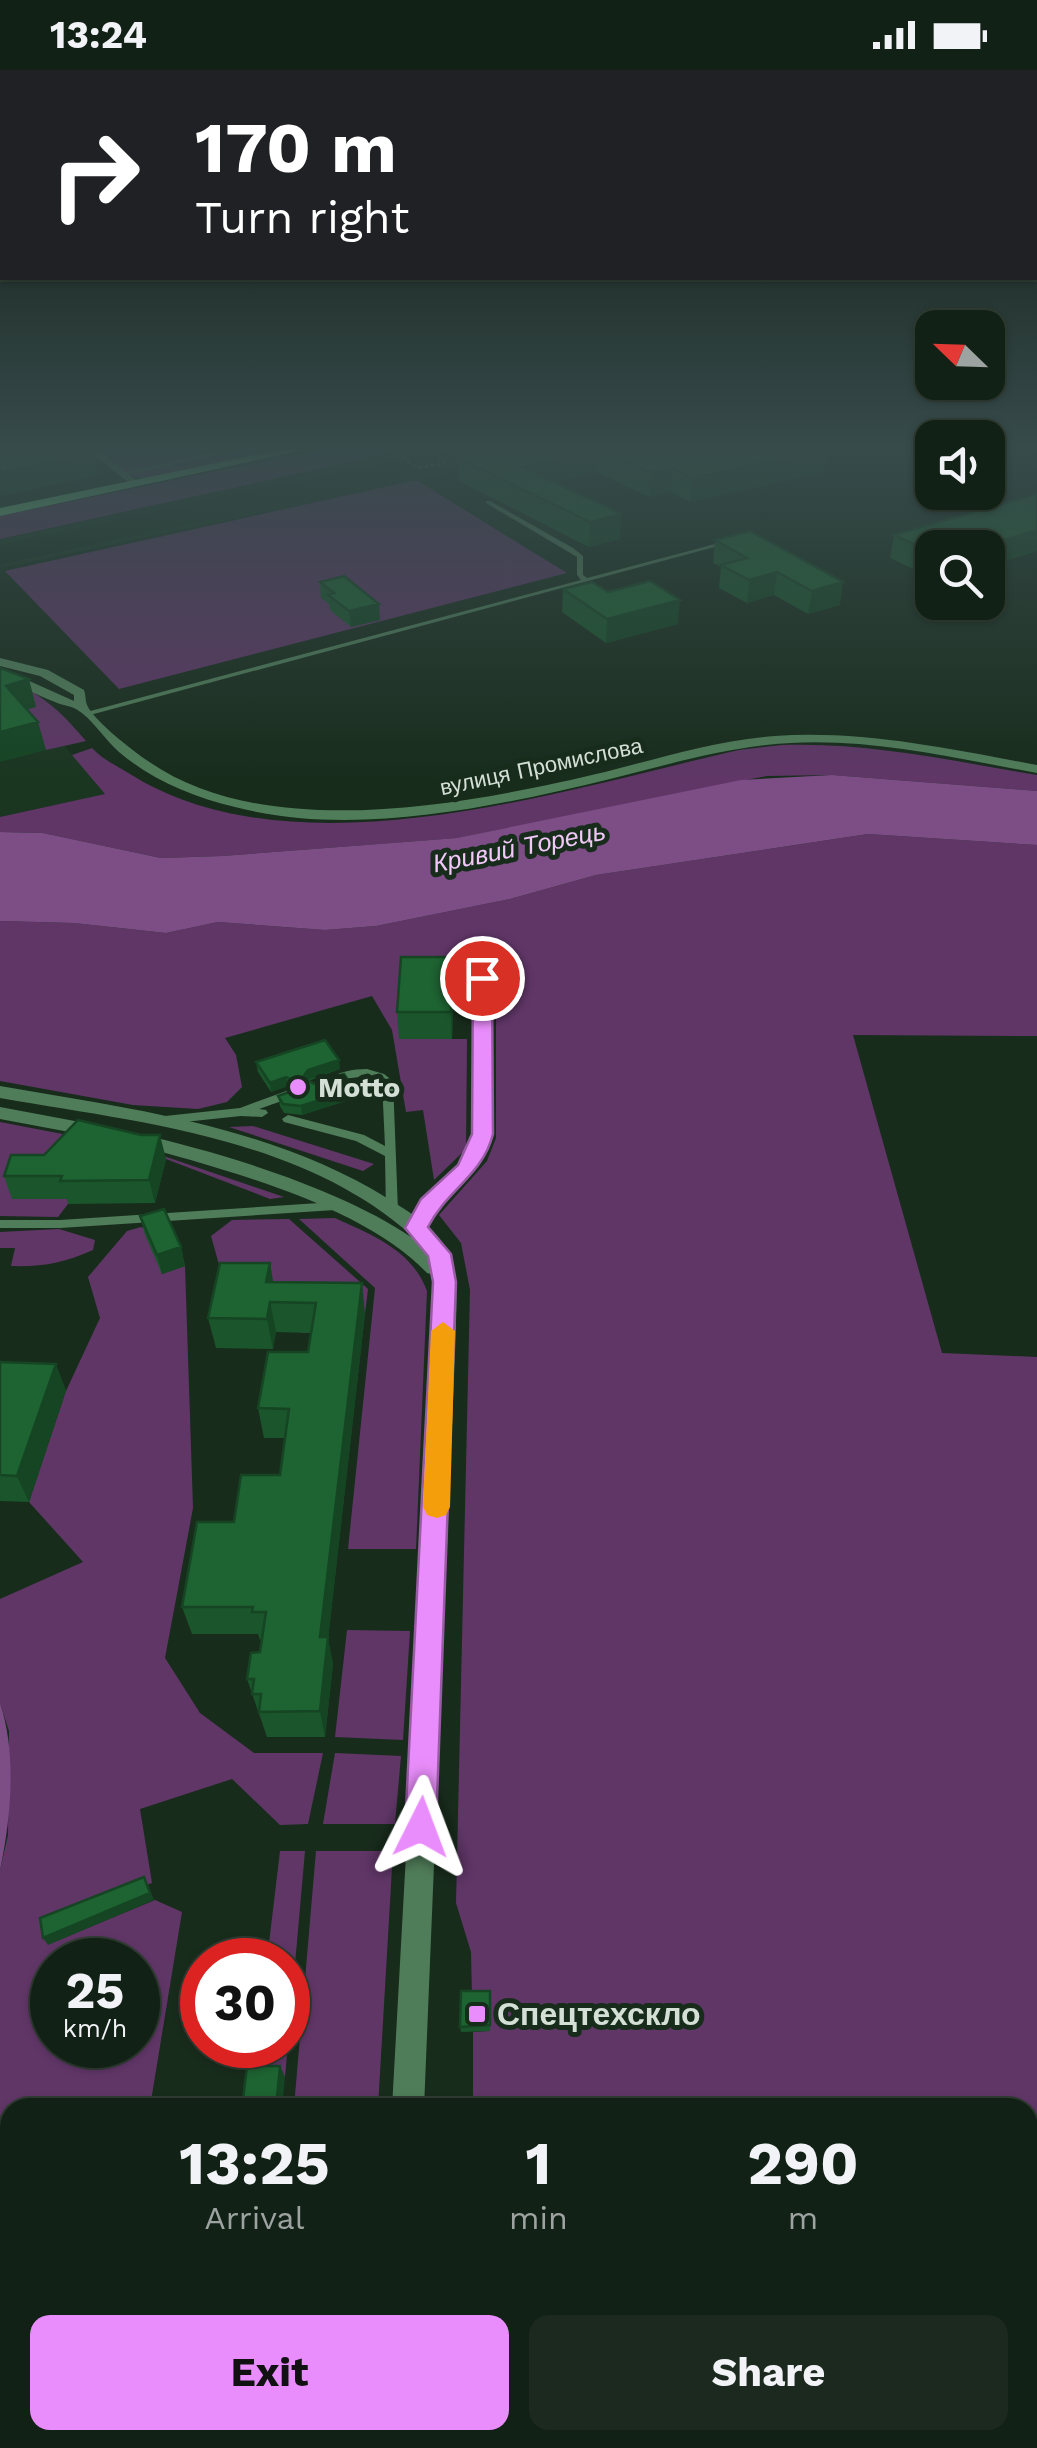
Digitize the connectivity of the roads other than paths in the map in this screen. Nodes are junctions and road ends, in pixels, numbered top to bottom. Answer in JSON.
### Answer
{"nodes":[{"id":1,"x":580,"y":561,"type":"edge"},
{"id":2,"x":658,"y":561,"type":"edge"},
{"id":3,"x":585,"y":580,"type":"junction"},
{"id":4,"x":0,"y":662,"type":"edge"},
{"id":5,"x":0,"y":674,"type":"edge"},
{"id":6,"x":84,"y":709,"type":"junction"},
{"id":7,"x":1037,"y":769,"type":"edge"},
{"id":8,"x":482,"y":978,"type":"dead end"},
{"id":9,"x":314,"y":1086,"type":"edge"},
{"id":10,"x":0,"y":1092,"type":"edge"},
{"id":11,"x":289,"y":1094,"type":"edge"},
{"id":12,"x":241,"y":1112,"type":"junction"},
{"id":13,"x":0,"y":1113,"type":"edge"},
{"id":14,"x":262,"y":1113,"type":"dead end"},
{"id":15,"x":154,"y":1120,"type":"junction"},
{"id":16,"x":288,"y":1120,"type":"dead end"},
{"id":17,"x":391,"y":1154,"type":"junction"},
{"id":18,"x":334,"y":1206,"type":"junction"},
{"id":19,"x":392,"y":1211,"type":"junction"},
{"id":20,"x":0,"y":1224,"type":"edge"},
{"id":21,"x":416,"y":1228,"type":"junction"},
{"id":22,"x":444,"y":1282,"type":"junction"},
{"id":23,"x":408,"y":2098,"type":"edge"}],
"edges":[{"from":1,"to":3,"type":"lane"},
{"from":2,"to":3,"type":"lane"},
{"from":3,"to":6,"type":"lane"},
{"from":4,"to":6,"type":"street","name":"вулиця Промислова"},
{"from":5,"to":6,"type":"street"},
{"from":6,"to":7,"type":"street","name":"вулиця Промислова"},
{"from":8,"to":21,"type":"lane"},
{"from":9,"to":17,"type":"lane"},
{"from":10,"to":15,"type":"street"},
{"from":11,"to":12,"type":"lane"},
{"from":12,"to":14,"type":"lane"},
{"from":12,"to":15,"type":"lane"},
{"from":13,"to":18,"type":"street"},
{"from":15,"to":19,"type":"street"},
{"from":16,"to":17,"type":"lane"},
{"from":17,"to":19,"type":"lane"},
{"from":18,"to":20,"type":"lane"},
{"from":18,"to":22,"type":"street"},
{"from":19,"to":21,"type":"street"},
{"from":21,"to":22,"type":"street"},
{"from":22,"to":23,"type":"street"}]}
